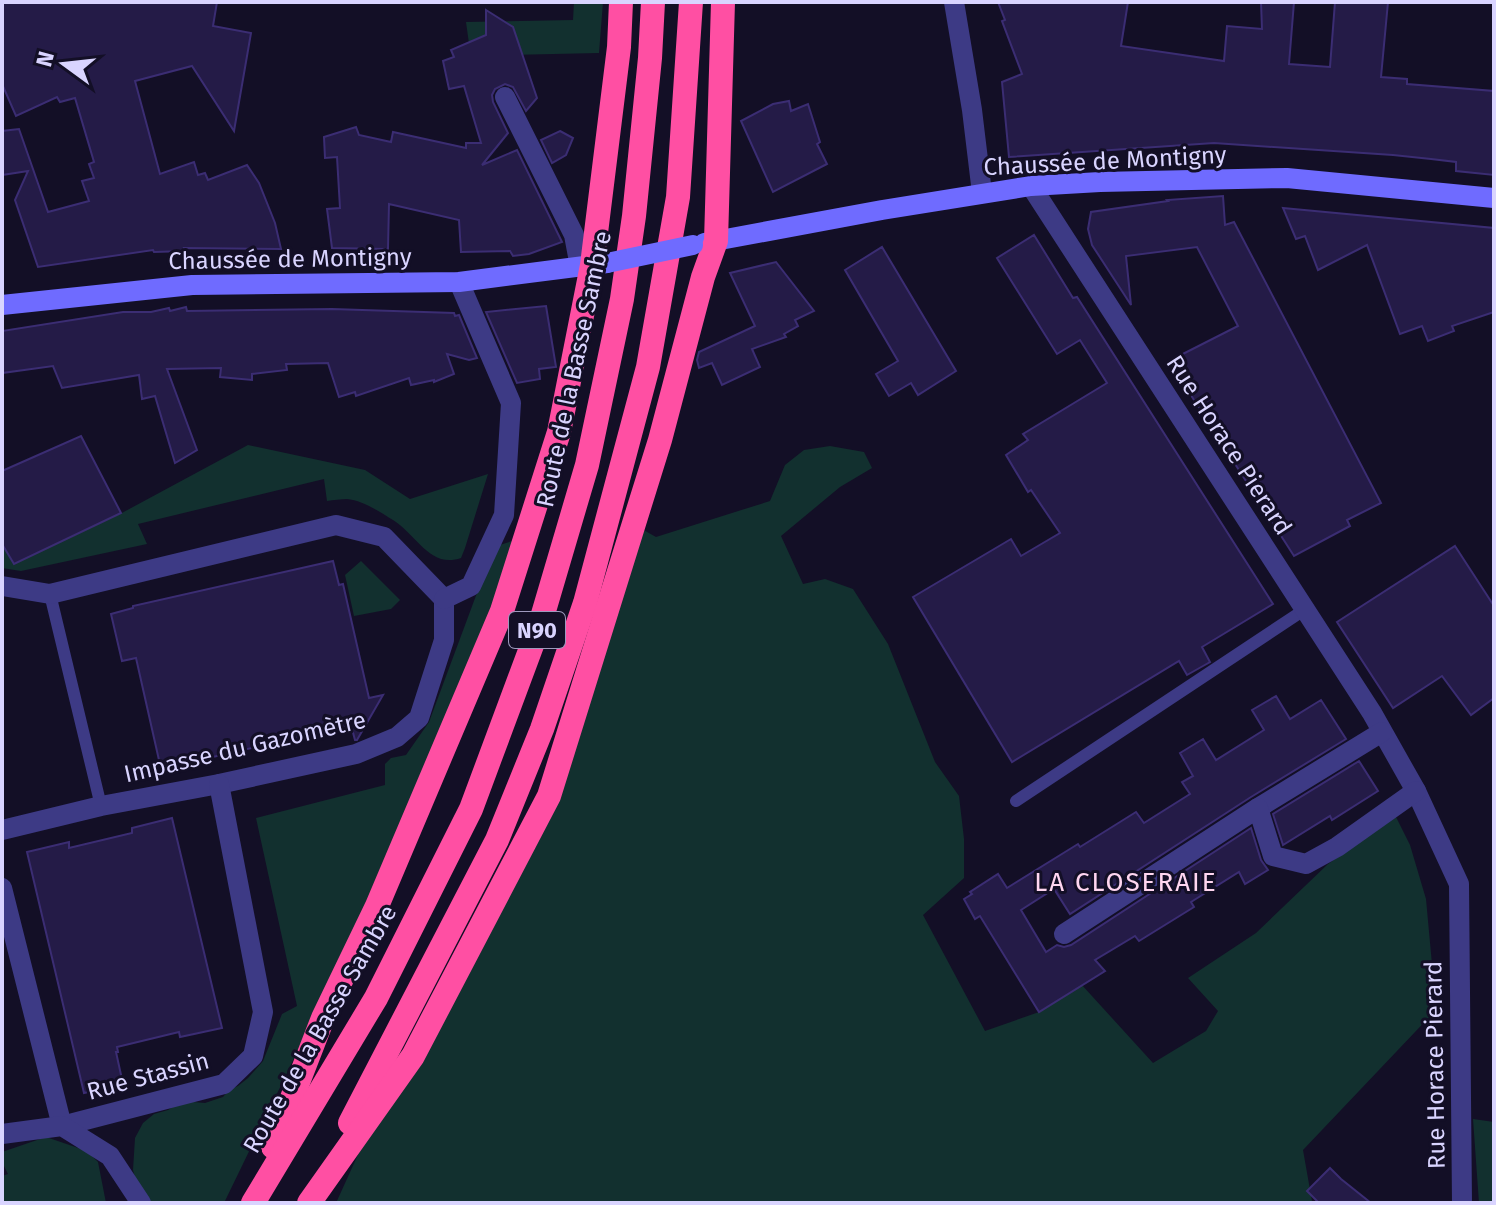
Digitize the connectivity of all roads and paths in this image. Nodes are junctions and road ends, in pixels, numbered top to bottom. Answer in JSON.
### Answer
{"nodes":[{"id":1,"x":621,"y":2,"type":"edge"},
{"id":2,"x":653,"y":2,"type":"edge"},
{"id":3,"x":691,"y":2,"type":"edge"},
{"id":4,"x":723,"y":2,"type":"edge"},
{"id":5,"x":954,"y":2,"type":"edge"},
{"id":6,"x":505,"y":97,"type":"dead end"},
{"id":7,"x":1031,"y":186,"type":"junction"},
{"id":8,"x":982,"y":193,"type":"junction"},
{"id":9,"x":1494,"y":198,"type":"edge"},
{"id":10,"x":704,"y":243,"type":"junction"},
{"id":11,"x":593,"y":265,"type":"junction"},
{"id":12,"x":459,"y":282,"type":"junction"},
{"id":13,"x":2,"y":305,"type":"edge"},
{"id":14,"x":2,"y":586,"type":"edge"},
{"id":15,"x":50,"y":594,"type":"junction"},
{"id":16,"x":444,"y":599,"type":"junction"},
{"id":17,"x":1304,"y":610,"type":"junction"},
{"id":18,"x":1382,"y":732,"type":"junction"},
{"id":19,"x":219,"y":784,"type":"junction"},
{"id":20,"x":1416,"y":791,"type":"junction"},
{"id":21,"x":1016,"y":801,"type":"dead end"},
{"id":22,"x":101,"y":806,"type":"junction"},
{"id":23,"x":1258,"y":808,"type":"junction"},
{"id":24,"x":2,"y":830,"type":"edge"},
{"id":25,"x":2,"y":888,"type":"edge"},
{"id":26,"x":1064,"y":934,"type":"dead end"},
{"id":27,"x":62,"y":1126,"type":"junction"},
{"id":28,"x":2,"y":1134,"type":"edge"},
{"id":29,"x":141,"y":1203,"type":"edge"},
{"id":30,"x":252,"y":1203,"type":"edge"},
{"id":31,"x":309,"y":1203,"type":"edge"},
{"id":32,"x":1462,"y":1203,"type":"edge"}],
"edges":[{"from":1,"to":11,"type":"highway"},
{"from":2,"to":30,"type":"highway","name":"Route de la Basse Sambre","number":"N90"},
{"from":3,"to":31,"type":"highway","number":"N90"},
{"from":4,"to":10,"type":"highway"},
{"from":5,"to":8,"type":"street"},
{"from":6,"to":11,"type":"street"},
{"from":7,"to":8,"type":"main road","name":"Chaussée de Montigny"},
{"from":7,"to":9,"type":"main road","name":"Chaussée de Montigny"},
{"from":7,"to":17,"type":"street","name":"Rue Horace Pierard"},
{"from":8,"to":10,"type":"main road","name":"Chaussée de Montigny"},
{"from":10,"to":11,"type":"main road","name":"Chaussée de Montigny","bridge":true},
{"from":10,"to":31,"type":"highway"},
{"from":11,"to":12,"type":"main road","name":"Chaussée de Montigny"},
{"from":11,"to":30,"type":"highway"},
{"from":12,"to":13,"type":"main road","name":"Chaussée de Montigny"},
{"from":12,"to":16,"type":"street"},
{"from":14,"to":15,"type":"street"},
{"from":15,"to":16,"type":"street"},
{"from":15,"to":22,"type":"lane"},
{"from":16,"to":19,"type":"street","name":"Impasse du Gazomètre"},
{"from":17,"to":18,"type":"street","name":"Rue Horace Pierard"},
{"from":17,"to":21,"type":"lane"},
{"from":18,"to":20,"type":"street","name":"Rue Horace Pierard"},
{"from":18,"to":23,"type":"street"},
{"from":19,"to":22,"type":"street","name":"Impasse du Gazomètre"},
{"from":19,"to":27,"type":"street","name":"Rue Stassin"},
{"from":20,"to":23,"type":"street"},
{"from":20,"to":32,"type":"street","name":"Rue Horace Pierard"},
{"from":22,"to":24,"type":"street","name":"Impasse du Gazomètre"},
{"from":23,"to":26,"type":"street"},
{"from":25,"to":27,"type":"street","name":"Rue Stassin"},
{"from":27,"to":28,"type":"street"},
{"from":27,"to":29,"type":"street"}]}
